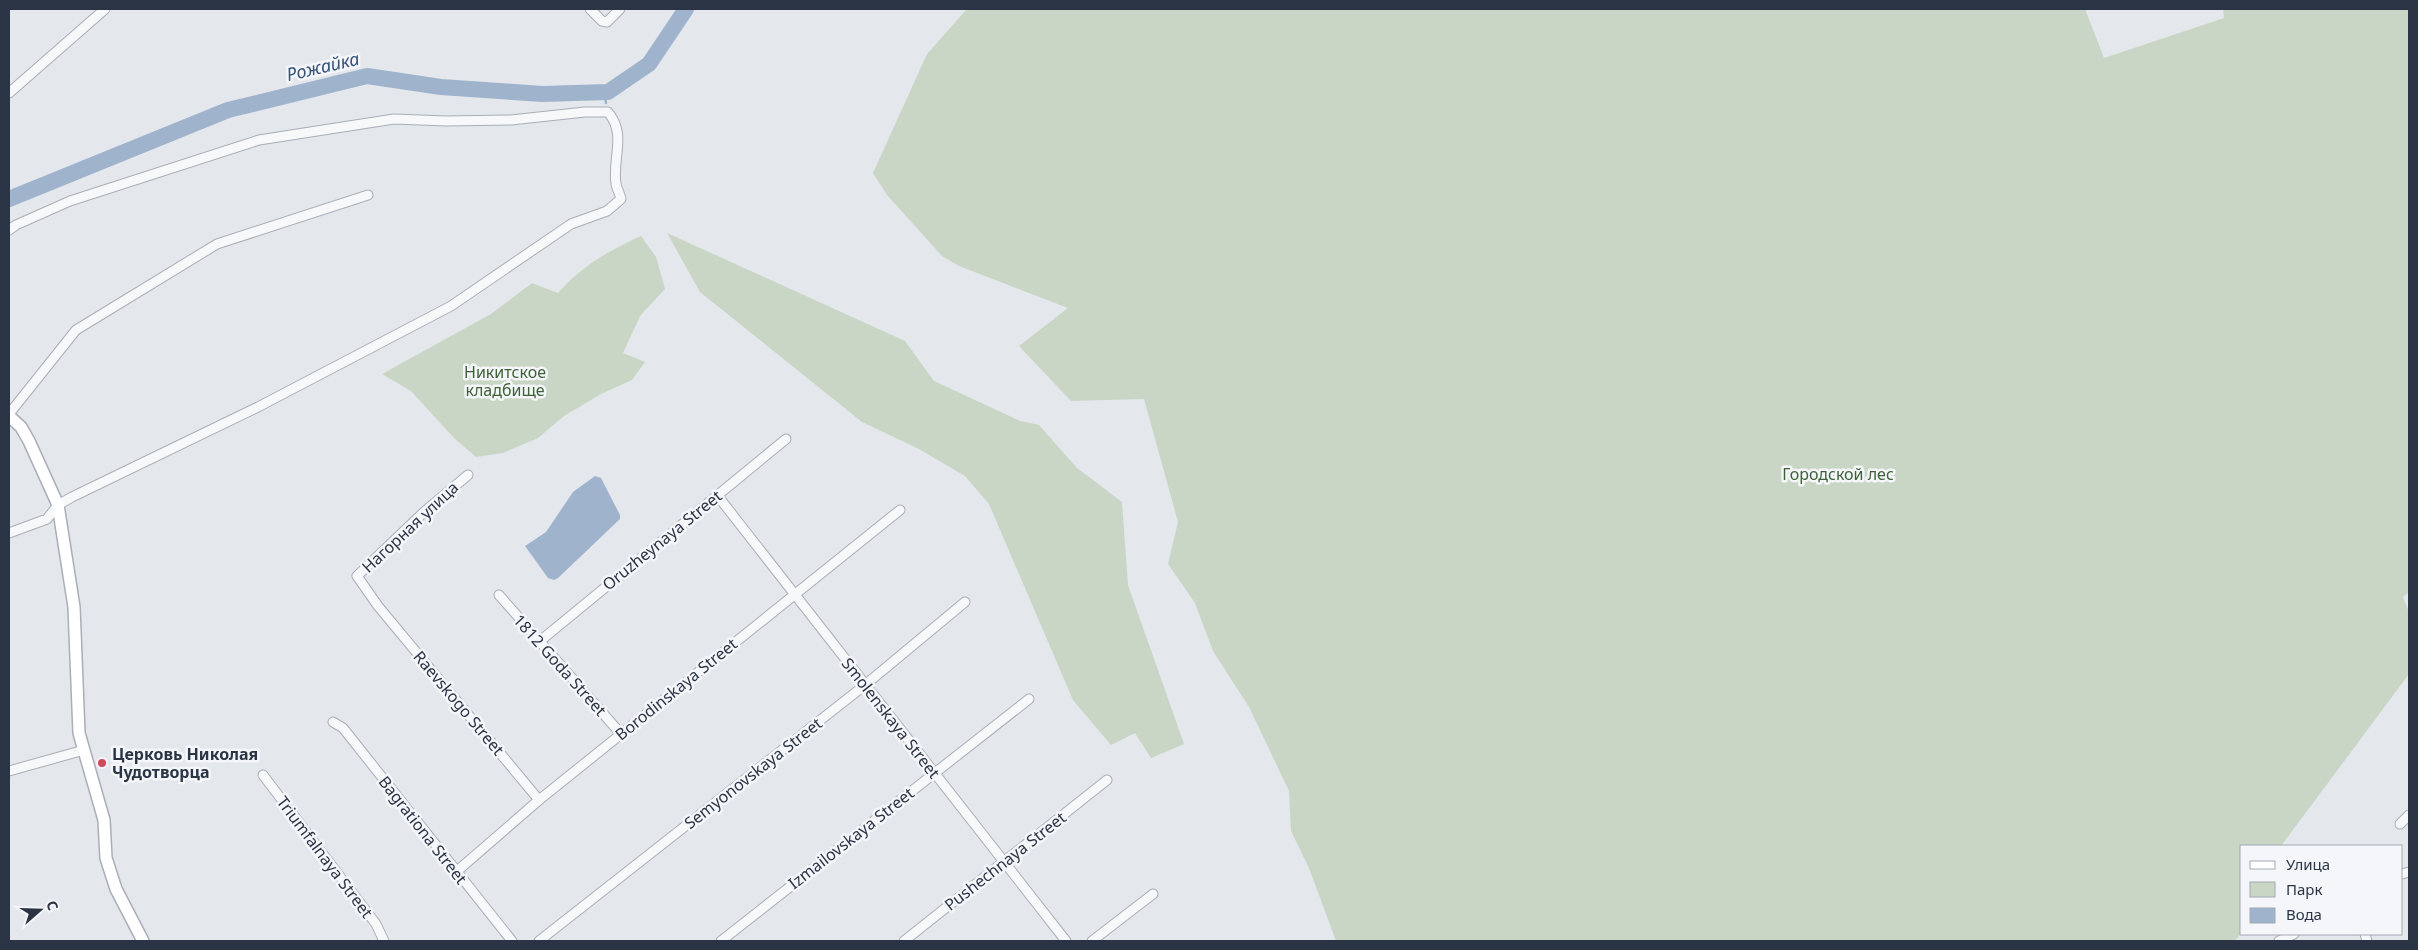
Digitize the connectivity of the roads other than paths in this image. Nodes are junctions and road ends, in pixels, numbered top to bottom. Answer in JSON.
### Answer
{"nodes":[{"id":1,"x":105,"y":9,"type":"edge"},
{"id":2,"x":590,"y":9,"type":"edge"},
{"id":3,"x":620,"y":9,"type":"edge"},
{"id":4,"x":9,"y":93,"type":"edge"},
{"id":5,"x":368,"y":195,"type":"dead end"},
{"id":6,"x":9,"y":230,"type":"edge"},
{"id":7,"x":9,"y":415,"type":"edge"},
{"id":8,"x":786,"y":439,"type":"dead end"},
{"id":9,"x":468,"y":475,"type":"dead end"},
{"id":10,"x":717,"y":495,"type":"junction"},
{"id":11,"x":58,"y":505,"type":"junction"},
{"id":12,"x":900,"y":510,"type":"dead end"},
{"id":13,"x":9,"y":533,"type":"edge"},
{"id":14,"x":794,"y":594,"type":"junction"},
{"id":15,"x":499,"y":595,"type":"dead end"},
{"id":16,"x":965,"y":602,"type":"dead end"},
{"id":17,"x":378,"y":606,"type":"joint"},
{"id":18,"x":540,"y":641,"type":"junction"},
{"id":19,"x":865,"y":685,"type":"junction"},
{"id":20,"x":1029,"y":699,"type":"dead end"},
{"id":21,"x":333,"y":722,"type":"dead end"},
{"id":22,"x":621,"y":734,"type":"junction"},
{"id":23,"x":84,"y":750,"type":"junction"},
{"id":24,"x":9,"y":771,"type":"edge"},
{"id":25,"x":934,"y":772,"type":"junction"},
{"id":26,"x":263,"y":776,"type":"dead end"},
{"id":27,"x":1107,"y":780,"type":"dead end"},
{"id":28,"x":539,"y":800,"type":"junction"},
{"id":29,"x":2409,"y":815,"type":"edge"},
{"id":30,"x":2400,"y":824,"type":"dead end"},
{"id":31,"x":1004,"y":862,"type":"junction"},
{"id":32,"x":456,"y":872,"type":"junction"},
{"id":33,"x":1153,"y":894,"type":"dead end"},
{"id":34,"x":2292,"y":935,"type":"edge"},
{"id":35,"x":143,"y":941,"type":"edge"},
{"id":36,"x":384,"y":941,"type":"edge"},
{"id":37,"x":512,"y":941,"type":"edge"},
{"id":38,"x":539,"y":941,"type":"edge"},
{"id":39,"x":720,"y":941,"type":"edge"},
{"id":40,"x":904,"y":941,"type":"edge"},
{"id":41,"x":1066,"y":941,"type":"edge"},
{"id":42,"x":1092,"y":941,"type":"edge"},
{"id":43,"x":2279,"y":941,"type":"edge"}],
"edges":[{"from":1,"to":4,"type":"street"},
{"from":2,"to":3,"type":"street"},
{"from":5,"to":7,"type":"street"},
{"from":6,"to":11,"type":"street"},
{"from":7,"to":11,"type":"street"},
{"from":8,"to":10,"type":"street","name":"Oruzheynaya Street"},
{"from":9,"to":17,"type":"street","name":"Нагорная улица"},
{"from":10,"to":14,"type":"street","name":"Smolenskaya Street"},
{"from":10,"to":18,"type":"street","name":"Oruzheynaya Street"},
{"from":11,"to":13,"type":"street"},
{"from":11,"to":23,"type":"street"},
{"from":12,"to":14,"type":"street","name":"Borodinskaya Street"},
{"from":14,"to":19,"type":"street","name":"Smolenskaya Street"},
{"from":14,"to":22,"type":"street","name":"Borodinskaya Street"},
{"from":15,"to":18,"type":"street","name":"1812 Goda Street"},
{"from":16,"to":19,"type":"street","name":"Semyonovskaya Street"},
{"from":17,"to":28,"type":"street","name":"Raevskogo Street"},
{"from":18,"to":22,"type":"street","name":"1812 Goda Street"},
{"from":19,"to":25,"type":"street","name":"Smolenskaya Street"},
{"from":19,"to":38,"type":"street","name":"Semyonovskaya Street"},
{"from":20,"to":25,"type":"street","name":"Izmailovskaya Street"},
{"from":21,"to":32,"type":"street","name":"Bagrationa Street"},
{"from":22,"to":28,"type":"street","name":"Borodinskaya Street"},
{"from":23,"to":24,"type":"street"},
{"from":23,"to":35,"type":"street"},
{"from":25,"to":31,"type":"street","name":"Smolenskaya Street"},
{"from":25,"to":39,"type":"street","name":"Izmailovskaya Street"},
{"from":26,"to":36,"type":"street","name":"Triumfalnaya Street"},
{"from":27,"to":31,"type":"street","name":"Pushechnaya Street"},
{"from":28,"to":32,"type":"street","name":"Borodinskaya Street"},
{"from":29,"to":30,"type":"street"},
{"from":31,"to":40,"type":"street","name":"Pushechnaya Street"},
{"from":31,"to":41,"type":"street","name":"Smolenskaya Street"},
{"from":32,"to":37,"type":"street","name":"Bagrationa Street"},
{"from":33,"to":42,"type":"street"},
{"from":34,"to":43,"type":"street"}]}
